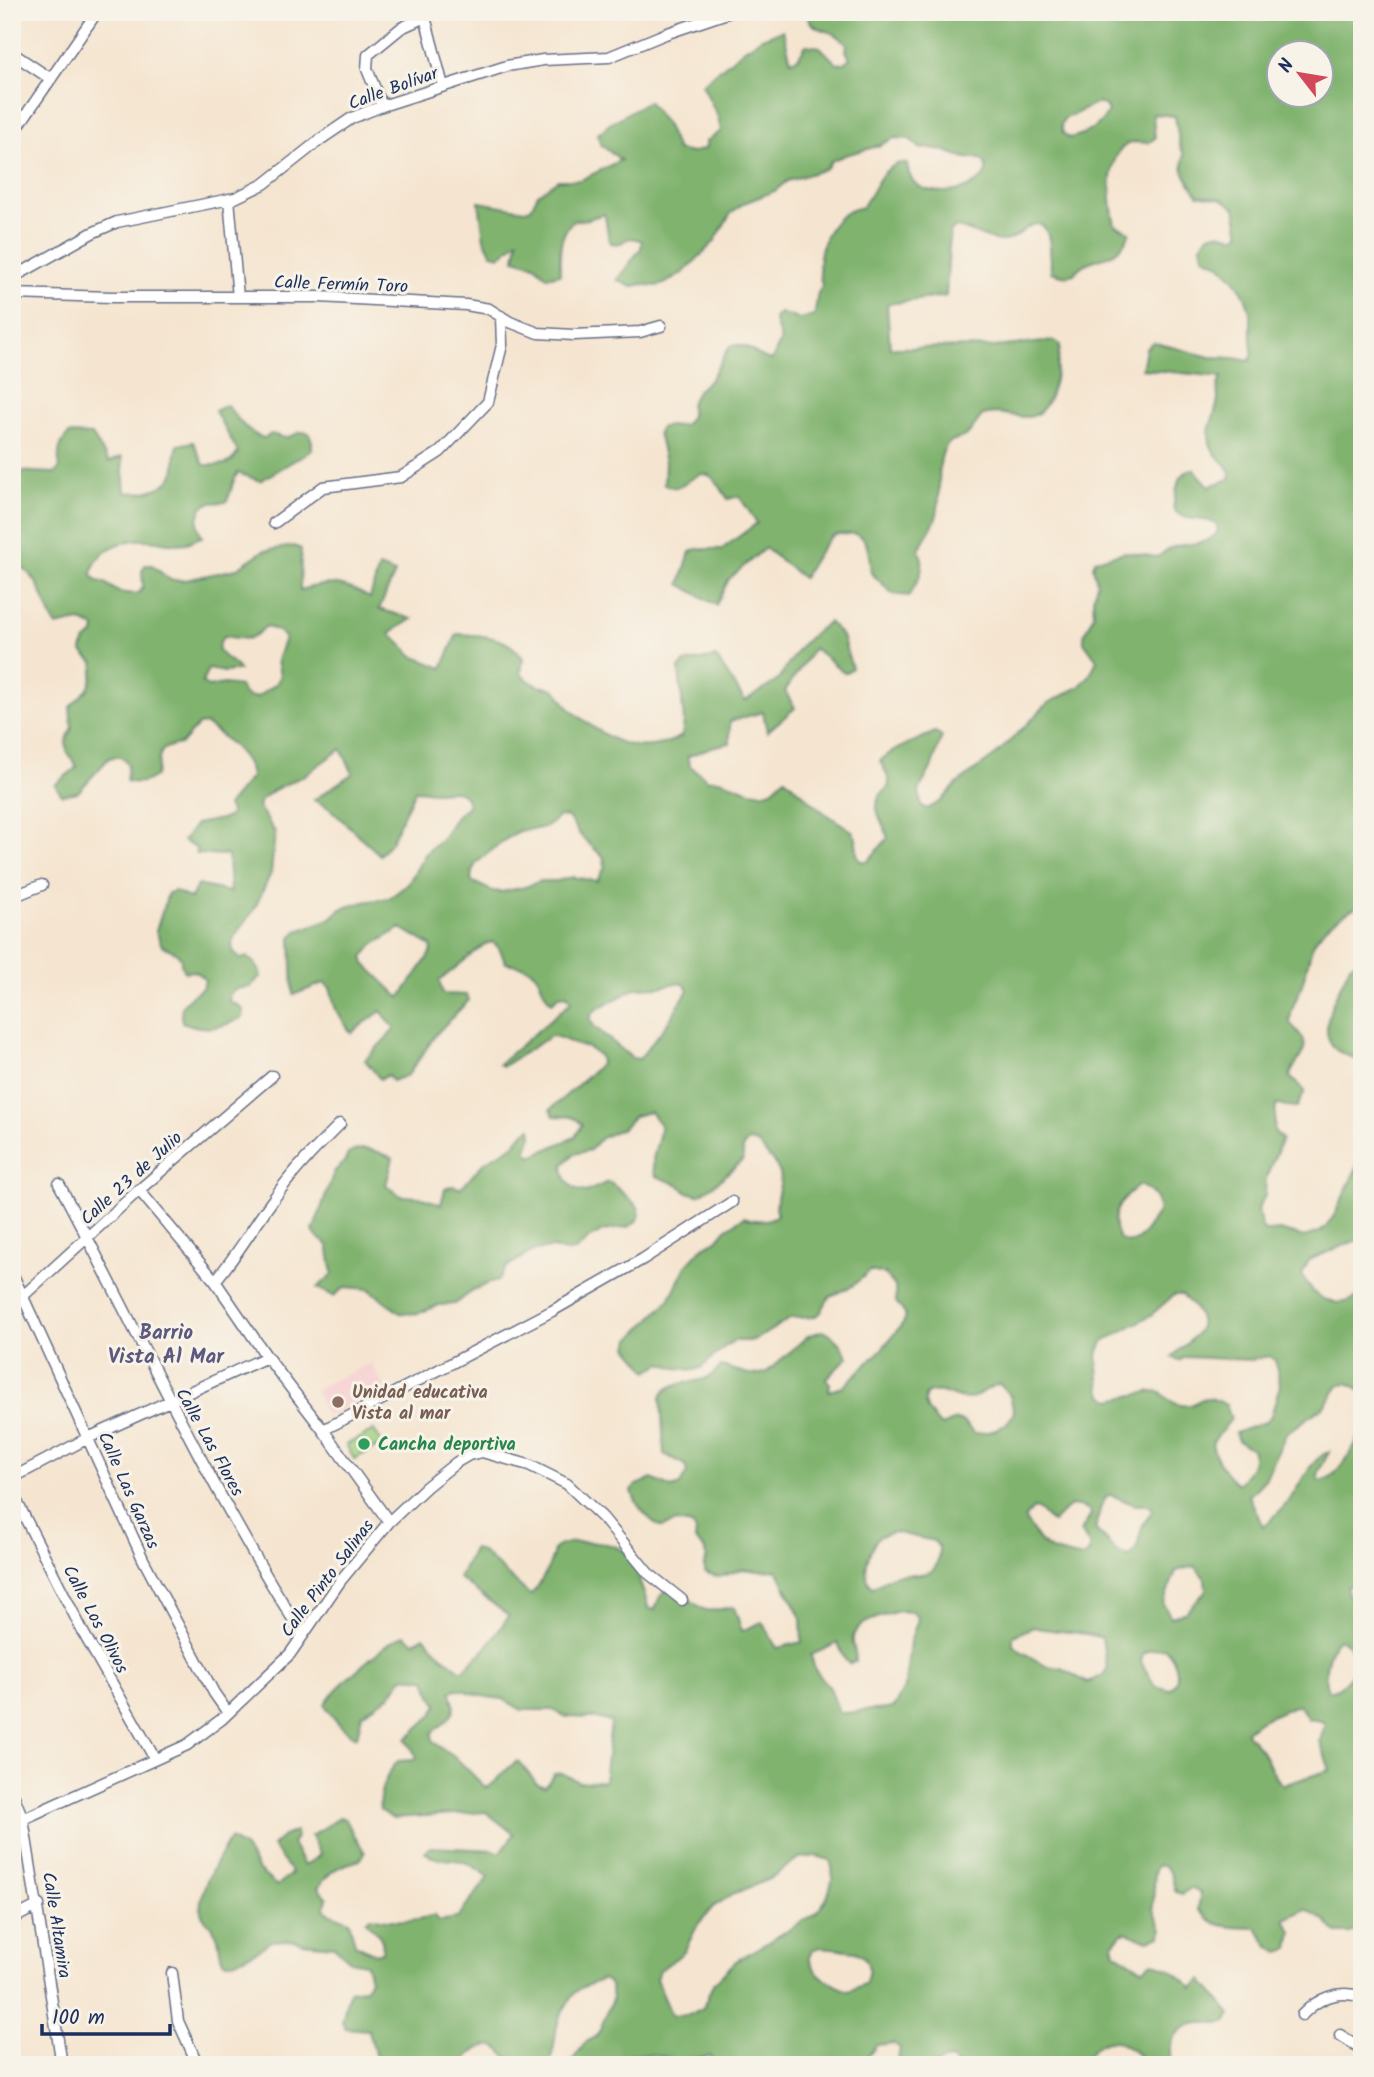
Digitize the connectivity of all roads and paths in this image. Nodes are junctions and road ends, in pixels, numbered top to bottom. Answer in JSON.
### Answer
{"nodes":[{"id":1,"x":97,"y":12,"type":"edge"},
{"id":2,"x":730,"y":12,"type":"edge"},
{"id":3,"x":12,"y":53,"type":"edge"},
{"id":4,"x":51,"y":79,"type":"junction"},
{"id":5,"x":443,"y":86,"type":"junction"},
{"id":6,"x":382,"y":106,"type":"junction"},
{"id":7,"x":12,"y":135,"type":"edge"},
{"id":8,"x":229,"y":199,"type":"junction"},
{"id":9,"x":12,"y":278,"type":"edge"},
{"id":10,"x":12,"y":293,"type":"edge"},
{"id":11,"x":238,"y":297,"type":"junction"},
{"id":12,"x":501,"y":316,"type":"junction"},
{"id":13,"x":661,"y":326,"type":"dead end"},
{"id":14,"x":274,"y":523,"type":"dead end"},
{"id":15,"x":42,"y":885,"type":"dead end"},
{"id":16,"x":12,"y":897,"type":"edge"},
{"id":17,"x":272,"y":1076,"type":"dead end"},
{"id":18,"x":340,"y":1124,"type":"dead end"},
{"id":19,"x":59,"y":1184,"type":"dead end"},
{"id":20,"x":139,"y":1190,"type":"junction"},
{"id":21,"x":732,"y":1202,"type":"dead end"},
{"id":22,"x":88,"y":1238,"type":"junction"},
{"id":23,"x":12,"y":1273,"type":"edge"},
{"id":24,"x":215,"y":1281,"type":"junction"},
{"id":25,"x":23,"y":1296,"type":"junction"},
{"id":26,"x":12,"y":1306,"type":"edge"},
{"id":27,"x":267,"y":1357,"type":"junction"},
{"id":28,"x":169,"y":1401,"type":"junction"},
{"id":29,"x":323,"y":1430,"type":"junction"},
{"id":30,"x":88,"y":1438,"type":"junction"},
{"id":31,"x":12,"y":1478,"type":"edge"},
{"id":32,"x":12,"y":1492,"type":"edge"},
{"id":33,"x":389,"y":1522,"type":"junction"},
{"id":34,"x":682,"y":1600,"type":"dead end"},
{"id":35,"x":303,"y":1635,"type":"junction"},
{"id":36,"x":228,"y":1713,"type":"junction"},
{"id":37,"x":155,"y":1759,"type":"junction"},
{"id":38,"x":12,"y":1792,"type":"edge"},
{"id":39,"x":23,"y":1819,"type":"junction"},
{"id":40,"x":12,"y":1824,"type":"edge"},
{"id":41,"x":38,"y":1905,"type":"junction"},
{"id":42,"x":12,"y":1920,"type":"edge"},
{"id":43,"x":172,"y":1973,"type":"dead end"},
{"id":44,"x":1362,"y":1997,"type":"edge"},
{"id":45,"x":1302,"y":2015,"type":"dead end"},
{"id":46,"x":1340,"y":2035,"type":"dead end"},
{"id":47,"x":1362,"y":2049,"type":"edge"},
{"id":48,"x":62,"y":2065,"type":"edge"},
{"id":49,"x":198,"y":2065,"type":"edge"}],
"edges":[{"from":1,"to":4,"type":"street"},
{"from":2,"to":5,"type":"street","name":"Calle Bolívar"},
{"from":3,"to":4,"type":"street"},
{"from":4,"to":7,"type":"street"},
{"from":5,"to":6,"type":"street","name":"Calle Bolívar"},
{"from":5,"to":6,"type":"street"},
{"from":6,"to":8,"type":"street","name":"Calle Bolívar"},
{"from":8,"to":9,"type":"street","name":"Calle Bolívar"},
{"from":8,"to":11,"type":"street"},
{"from":10,"to":11,"type":"street","name":"Calle Fermín Toro"},
{"from":11,"to":12,"type":"street","name":"Calle Fermín Toro"},
{"from":12,"to":13,"type":"street","name":"Calle Fermín Toro"},
{"from":12,"to":14,"type":"street"},
{"from":15,"to":16,"type":"street"},
{"from":17,"to":20,"type":"street","name":"Calle 23 de Julio"},
{"from":18,"to":24,"type":"street"},
{"from":19,"to":22,"type":"street","name":"Calle Las Flores"},
{"from":20,"to":22,"type":"street","name":"Calle 23 de Julio"},
{"from":20,"to":24,"type":"street"},
{"from":21,"to":29,"type":"street"},
{"from":22,"to":25,"type":"street","name":"Calle 23 de Julio"},
{"from":22,"to":28,"type":"street","name":"Calle Las Flores"},
{"from":23,"to":25,"type":"street","name":"Calle Las Garzas"},
{"from":24,"to":27,"type":"street"},
{"from":25,"to":26,"type":"street","name":"Calle 23 de Julio"},
{"from":25,"to":30,"type":"street","name":"Calle Las Garzas"},
{"from":27,"to":28,"type":"street"},
{"from":27,"to":29,"type":"street"},
{"from":28,"to":30,"type":"street"},
{"from":28,"to":35,"type":"street","name":"Calle Las Flores"},
{"from":29,"to":33,"type":"street"},
{"from":30,"to":31,"type":"street"},
{"from":30,"to":36,"type":"street","name":"Calle Las Garzas"},
{"from":32,"to":37,"type":"street","name":"Calle Los Olivos"},
{"from":33,"to":34,"type":"street","name":"Calle Pinto Salinas"},
{"from":33,"to":35,"type":"street","name":"Calle Pinto Salinas"},
{"from":35,"to":36,"type":"street","name":"Calle Pinto Salinas"},
{"from":36,"to":37,"type":"street","name":"Calle Pinto Salinas"},
{"from":37,"to":39,"type":"street","name":"Calle Pinto Salinas"},
{"from":38,"to":39,"type":"street","name":"Calle Altamira"},
{"from":39,"to":40,"type":"street","name":"Calle Pinto Salinas"},
{"from":39,"to":41,"type":"street","name":"Calle Altamira"},
{"from":41,"to":42,"type":"street"},
{"from":41,"to":48,"type":"street","name":"Calle Altamira"},
{"from":43,"to":49,"type":"street"},
{"from":44,"to":45,"type":"street"},
{"from":46,"to":47,"type":"street"}]}
